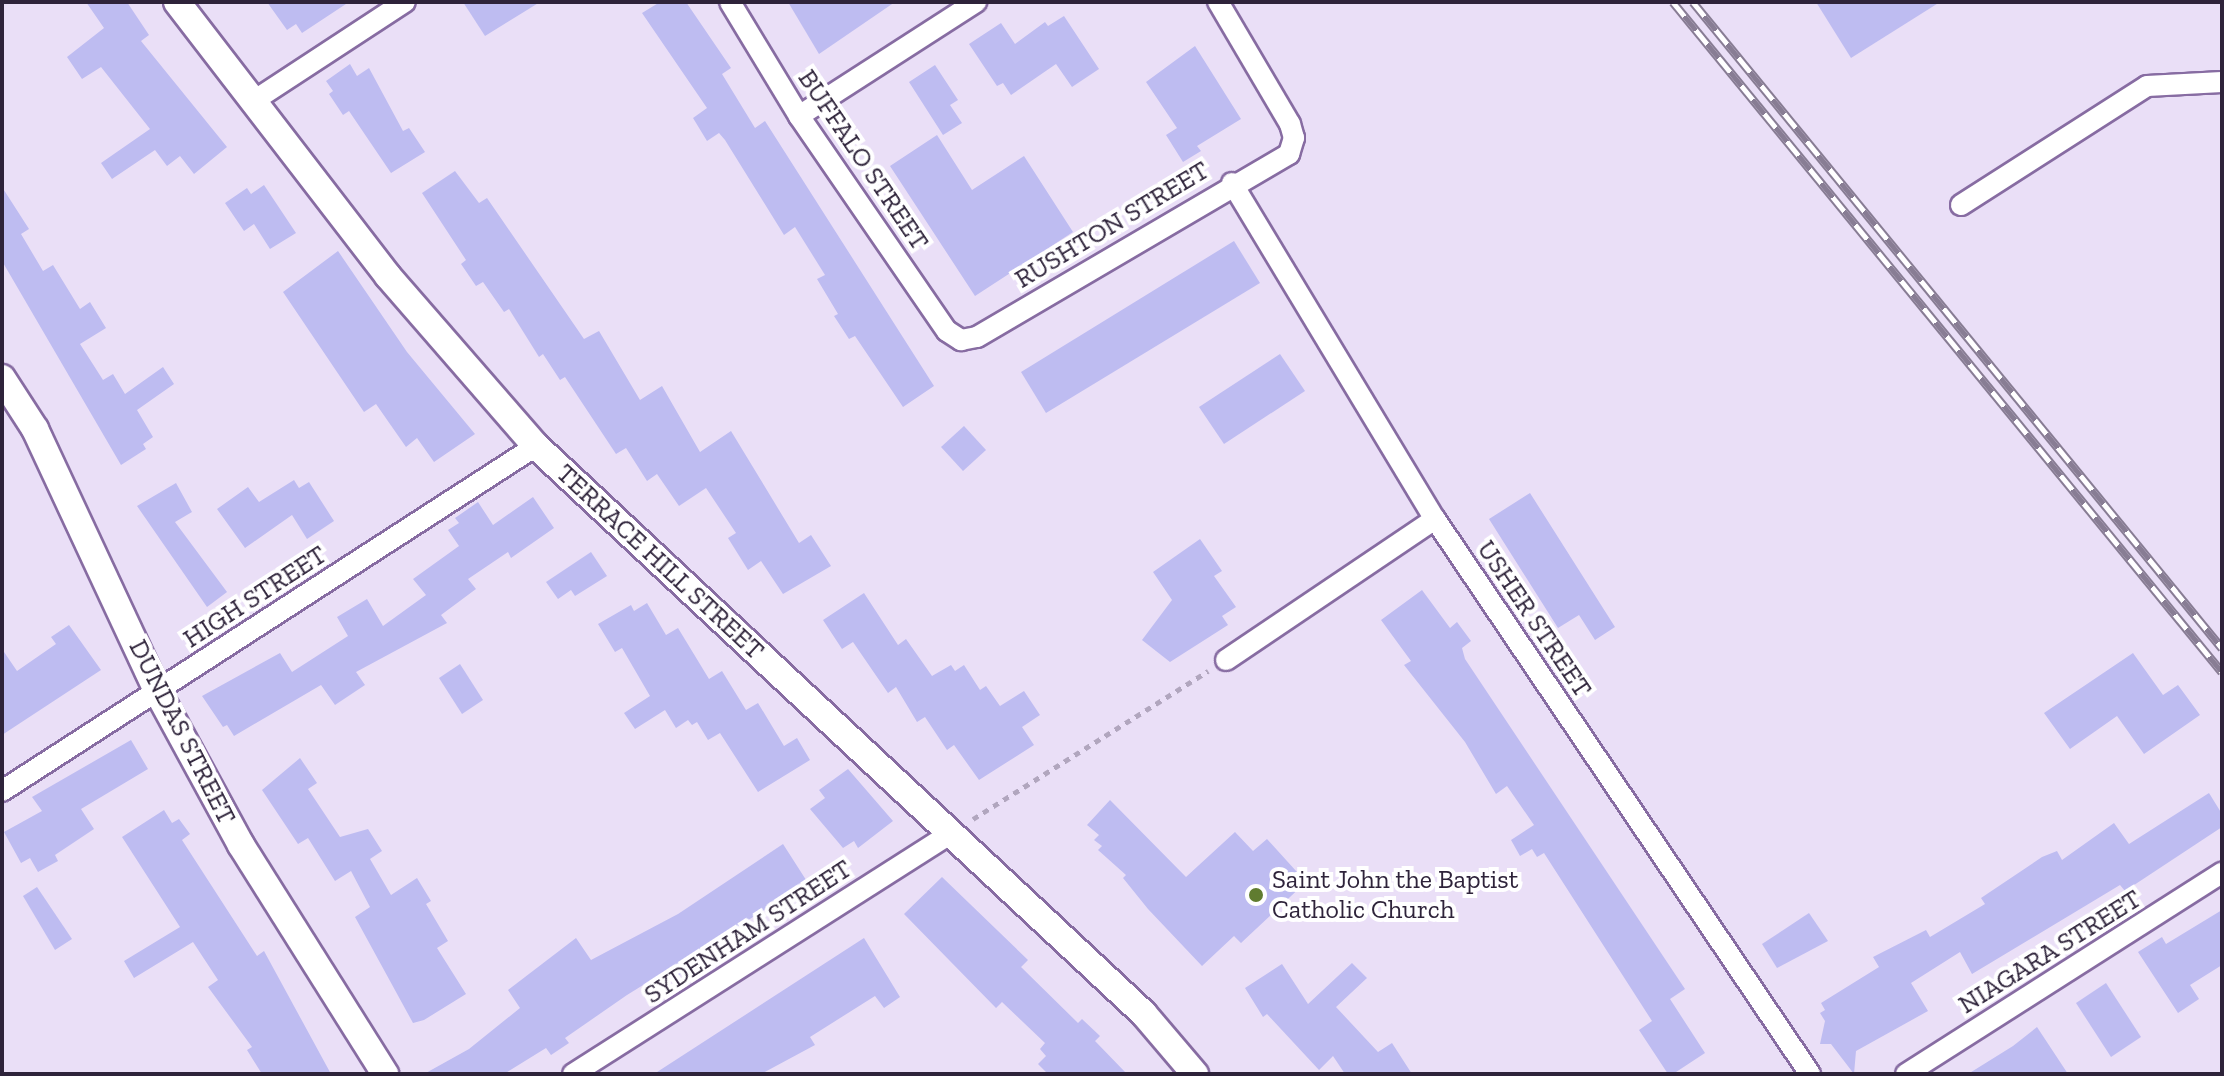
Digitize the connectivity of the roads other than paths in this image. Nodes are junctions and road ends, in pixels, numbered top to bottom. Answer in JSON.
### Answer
{"nodes":[{"id":1,"x":177,"y":2,"type":"edge"},
{"id":2,"x":405,"y":2,"type":"edge"},
{"id":3,"x":730,"y":2,"type":"edge"},
{"id":4,"x":976,"y":2,"type":"edge"},
{"id":5,"x":1218,"y":2,"type":"edge"},
{"id":6,"x":2222,"y":82,"type":"edge"},
{"id":7,"x":255,"y":100,"type":"junction"},
{"id":8,"x":799,"y":116,"type":"junction"},
{"id":9,"x":1232,"y":183,"type":"junction"},
{"id":10,"x":1961,"y":205,"type":"dead end"},
{"id":11,"x":961,"y":340,"type":"joint"},
{"id":12,"x":2,"y":378,"type":"edge"},
{"id":13,"x":536,"y":446,"type":"junction"},
{"id":14,"x":1435,"y":519,"type":"junction"},
{"id":15,"x":1226,"y":660,"type":"road end"},
{"id":16,"x":157,"y":691,"type":"junction"},
{"id":17,"x":2,"y":791,"type":"edge"},
{"id":18,"x":950,"y":834,"type":"junction"},
{"id":19,"x":2222,"y":873,"type":"edge"},
{"id":20,"x":385,"y":1074,"type":"edge"},
{"id":21,"x":573,"y":1074,"type":"edge"},
{"id":22,"x":1195,"y":1074,"type":"edge"},
{"id":23,"x":1810,"y":1074,"type":"edge"},
{"id":24,"x":1906,"y":1074,"type":"edge"}],
"edges":[{"from":1,"to":7,"type":"street","name":"TERRACE HILL STREET"},
{"from":2,"to":7,"type":"street"},
{"from":3,"to":8,"type":"street","name":"BUFFALO STREET"},
{"from":4,"to":8,"type":"street"},
{"from":5,"to":9,"type":"street","name":"RUSHTON STREET"},
{"from":6,"to":10,"type":"street"},
{"from":7,"to":13,"type":"street","name":"TERRACE HILL STREET"},
{"from":8,"to":11,"type":"street","name":"BUFFALO STREET"},
{"from":9,"to":11,"type":"street","name":"RUSHTON STREET"},
{"from":9,"to":14,"type":"street","name":"USHER STREET"},
{"from":12,"to":16,"type":"street","name":"DUNDAS STREET"},
{"from":13,"to":16,"type":"street","name":"HIGH STREET"},
{"from":13,"to":18,"type":"street","name":"TERRACE HILL STREET"},
{"from":14,"to":15,"type":"street"},
{"from":14,"to":23,"type":"street","name":"USHER STREET"},
{"from":16,"to":17,"type":"street","name":"HIGH STREET"},
{"from":16,"to":20,"type":"street","name":"DUNDAS STREET"},
{"from":18,"to":21,"type":"street","name":"SYDENHAM STREET"},
{"from":18,"to":22,"type":"street","name":"TERRACE HILL STREET"},
{"from":19,"to":24,"type":"street","name":"NIAGARA STREET"}]}
